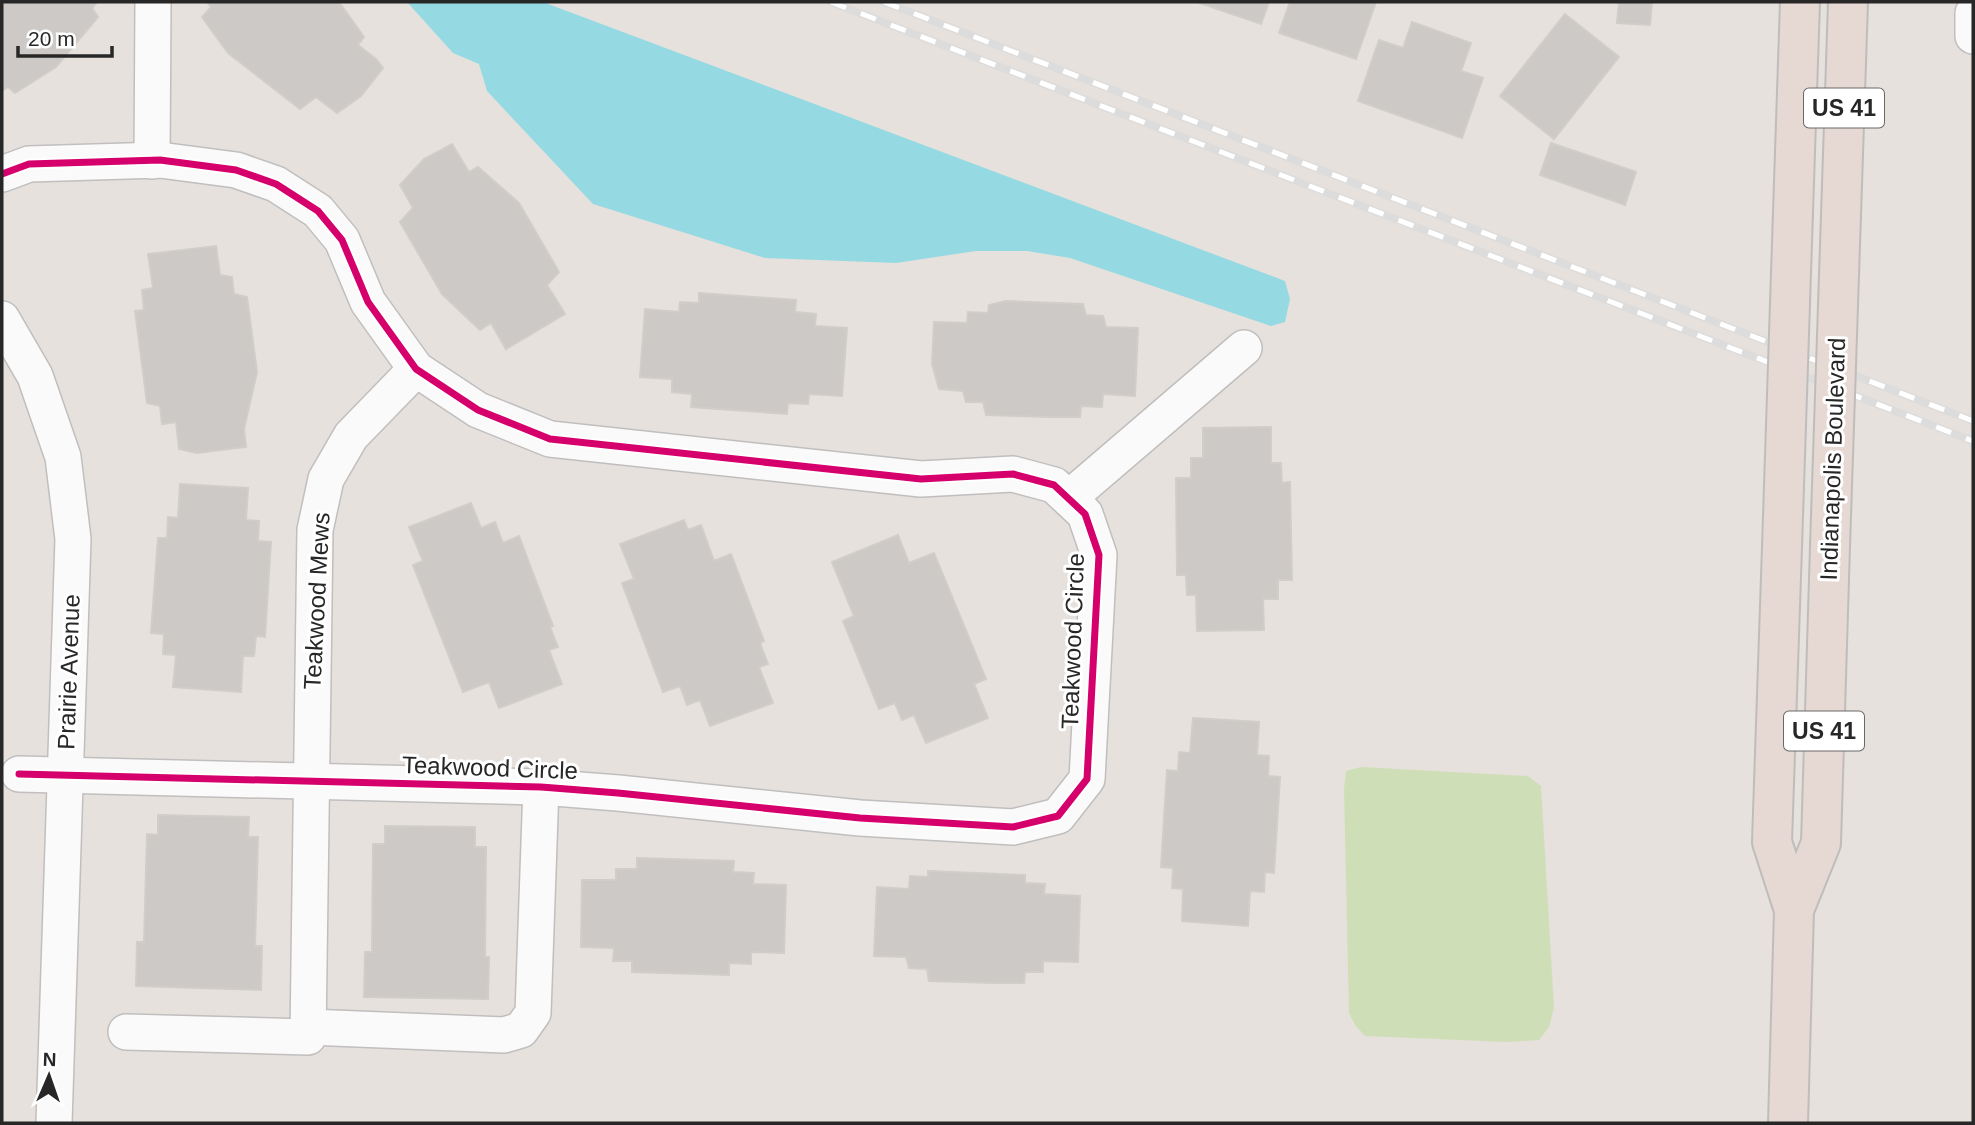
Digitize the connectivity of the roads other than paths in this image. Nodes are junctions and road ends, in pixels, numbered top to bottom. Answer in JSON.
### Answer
{"nodes":[{"id":1,"x":153,"y":2,"type":"edge"},
{"id":2,"x":1800,"y":2,"type":"edge"},
{"id":3,"x":1848,"y":2,"type":"edge"},
{"id":4,"x":1973,"y":13,"type":"edge"},
{"id":5,"x":1973,"y":36,"type":"edge"},
{"id":6,"x":152,"y":160,"type":"junction"},
{"id":7,"x":2,"y":174,"type":"edge"},
{"id":8,"x":2,"y":318,"type":"edge"},
{"id":9,"x":1244,"y":348,"type":"dead end"},
{"id":10,"x":416,"y":369,"type":"junction"},
{"id":11,"x":1069,"y":498,"type":"junction"},
{"id":12,"x":19,"y":774,"type":"dead end"},
{"id":13,"x":65,"y":775,"type":"junction"},
{"id":14,"x":311,"y":782,"type":"junction"},
{"id":15,"x":541,"y":788,"type":"junction"},
{"id":16,"x":1794,"y":911,"type":"junction"},
{"id":17,"x":309,"y":1027,"type":"junction"},
{"id":18,"x":126,"y":1032,"type":"dead end"},
{"id":19,"x":54,"y":1123,"type":"edge"},
{"id":20,"x":1788,"y":1123,"type":"edge"}],
"edges":[{"from":1,"to":6,"type":"street"},
{"from":2,"to":16,"type":"highway","name":"Indianapolis Boulevard","number":"US 41","bridge":true},
{"from":3,"to":16,"type":"highway","name":"Indianapolis Boulevard","number":"US 41","bridge":true},
{"from":4,"to":5,"type":"street"},
{"from":6,"to":7,"type":"street","name":"Teakwood Circle"},
{"from":6,"to":10,"type":"street","name":"Teakwood Circle"},
{"from":8,"to":13,"type":"street","name":"Prairie Avenue"},
{"from":9,"to":11,"type":"street"},
{"from":10,"to":11,"type":"street","name":"Teakwood Circle"},
{"from":10,"to":14,"type":"street","name":"Teakwood Mews"},
{"from":11,"to":15,"type":"street","name":"Teakwood Circle"},
{"from":12,"to":13,"type":"street","name":"Teakwood Circle"},
{"from":13,"to":14,"type":"street","name":"Teakwood Circle"},
{"from":13,"to":19,"type":"street","name":"Prairie Avenue"},
{"from":14,"to":15,"type":"street","name":"Teakwood Circle"},
{"from":14,"to":17,"type":"street","name":"Teakwood Mews"},
{"from":15,"to":17,"type":"street"},
{"from":16,"to":20,"type":"highway","name":"Indianapolis Boulevard","number":"US 41"},
{"from":17,"to":18,"type":"street"}]}
